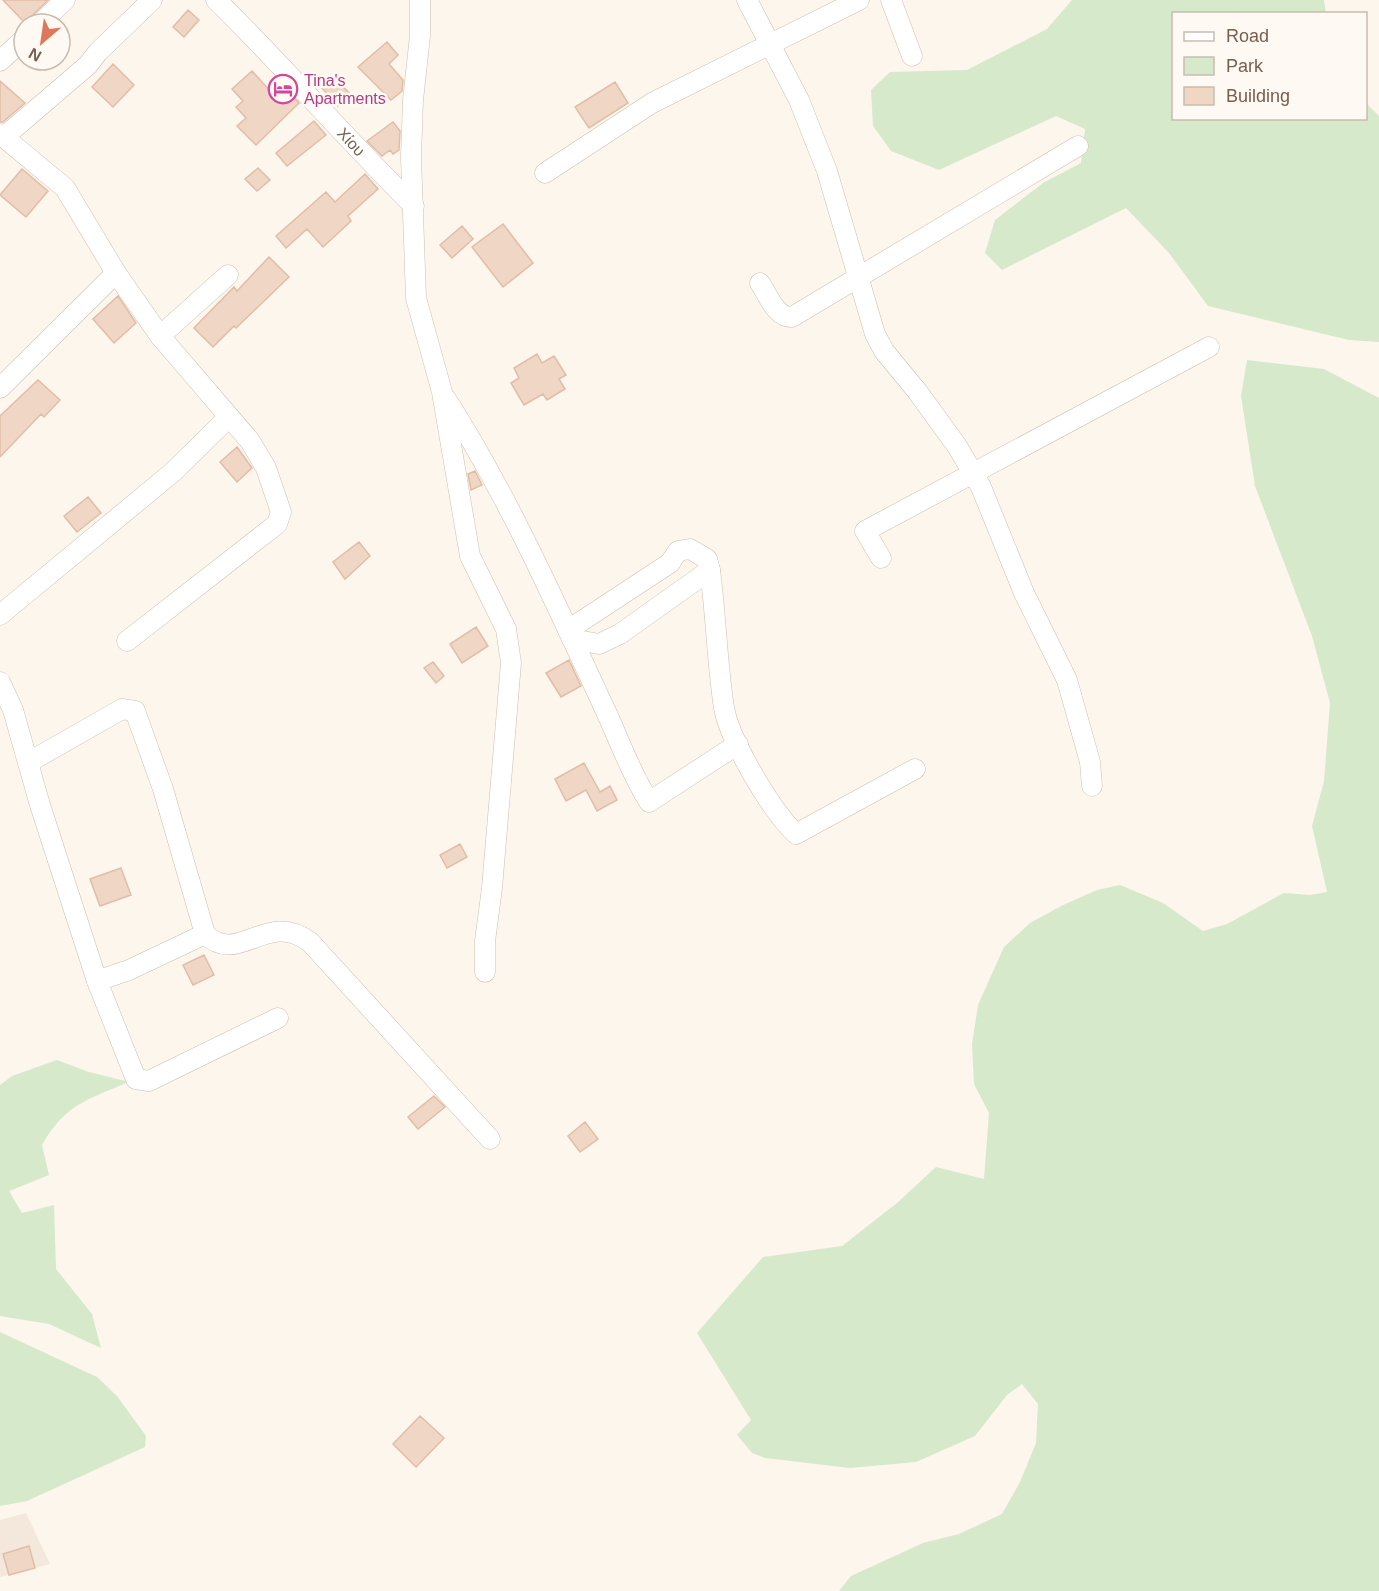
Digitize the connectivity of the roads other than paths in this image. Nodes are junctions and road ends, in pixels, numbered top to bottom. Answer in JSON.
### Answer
{"nodes":[{"id":1,"x":65,"y":0,"type":"edge"},
{"id":2,"x":152,"y":0,"type":"edge"},
{"id":3,"x":216,"y":0,"type":"edge"},
{"id":4,"x":420,"y":0,"type":"edge"},
{"id":5,"x":747,"y":0,"type":"edge"},
{"id":6,"x":859,"y":0,"type":"edge"},
{"id":7,"x":891,"y":0,"type":"edge"},
{"id":8,"x":52,"y":12,"type":"edge"},
{"id":9,"x":771,"y":44,"type":"junction"},
{"id":10,"x":12,"y":50,"type":"edge"},
{"id":11,"x":912,"y":56,"type":"dead end"},
{"id":12,"x":0,"y":61,"type":"edge"},
{"id":13,"x":2,"y":135,"type":"edge"},
{"id":14,"x":1078,"y":146,"type":"dead end"},
{"id":15,"x":544,"y":173,"type":"dead end"},
{"id":16,"x":414,"y":206,"type":"junction"},
{"id":17,"x":116,"y":273,"type":"junction"},
{"id":18,"x":228,"y":275,"type":"dead end"},
{"id":19,"x":858,"y":275,"type":"junction"},
{"id":20,"x":760,"y":283,"type":"dead end"},
{"id":21,"x":160,"y":336,"type":"junction"},
{"id":22,"x":1209,"y":347,"type":"dead end"},
{"id":23,"x":0,"y":388,"type":"edge"},
{"id":24,"x":442,"y":392,"type":"junction"},
{"id":25,"x":229,"y":417,"type":"junction"},
{"id":26,"x":973,"y":473,"type":"junction"},
{"id":27,"x":881,"y":558,"type":"dead end"},
{"id":28,"x":710,"y":570,"type":"junction"},
{"id":29,"x":0,"y":615,"type":"edge"},
{"id":30,"x":570,"y":634,"type":"junction"},
{"id":31,"x":127,"y":641,"type":"dead end"},
{"id":32,"x":0,"y":682,"type":"edge"},
{"id":33,"x":738,"y":744,"type":"junction"},
{"id":34,"x":29,"y":762,"type":"junction"},
{"id":35,"x":915,"y":769,"type":"dead end"},
{"id":36,"x":1092,"y":786,"type":"dead end"},
{"id":37,"x":205,"y":934,"type":"junction"},
{"id":38,"x":485,"y":972,"type":"dead end"},
{"id":39,"x":97,"y":981,"type":"junction"},
{"id":40,"x":278,"y":1018,"type":"dead end"},
{"id":41,"x":490,"y":1139,"type":"dead end"}],
"edges":[{"from":1,"to":8,"type":"street"},
{"from":2,"to":13,"type":"street"},
{"from":3,"to":16,"type":"street","name":"Χίου"},
{"from":4,"to":16,"type":"street"},
{"from":5,"to":9,"type":"street"},
{"from":6,"to":9,"type":"street"},
{"from":7,"to":11,"type":"street"},
{"from":9,"to":15,"type":"street"},
{"from":9,"to":19,"type":"street"},
{"from":10,"to":12,"type":"street"},
{"from":13,"to":17,"type":"street"},
{"from":14,"to":19,"type":"street"},
{"from":16,"to":24,"type":"street"},
{"from":17,"to":21,"type":"street"},
{"from":17,"to":23,"type":"street"},
{"from":18,"to":21,"type":"street"},
{"from":19,"to":20,"type":"street"},
{"from":19,"to":26,"type":"street"},
{"from":21,"to":25,"type":"street"},
{"from":22,"to":26,"type":"street"},
{"from":24,"to":30,"type":"street"},
{"from":24,"to":38,"type":"street"},
{"from":25,"to":29,"type":"street"},
{"from":25,"to":31,"type":"street"},
{"from":26,"to":27,"type":"street"},
{"from":26,"to":36,"type":"street"},
{"from":28,"to":30,"type":"street"},
{"from":28,"to":30,"type":"street"},
{"from":28,"to":33,"type":"street"},
{"from":30,"to":33,"type":"street"},
{"from":32,"to":34,"type":"street"},
{"from":33,"to":35,"type":"street"},
{"from":34,"to":37,"type":"street"},
{"from":34,"to":39,"type":"street"},
{"from":37,"to":39,"type":"street"},
{"from":37,"to":41,"type":"street"},
{"from":39,"to":40,"type":"street"}]}
